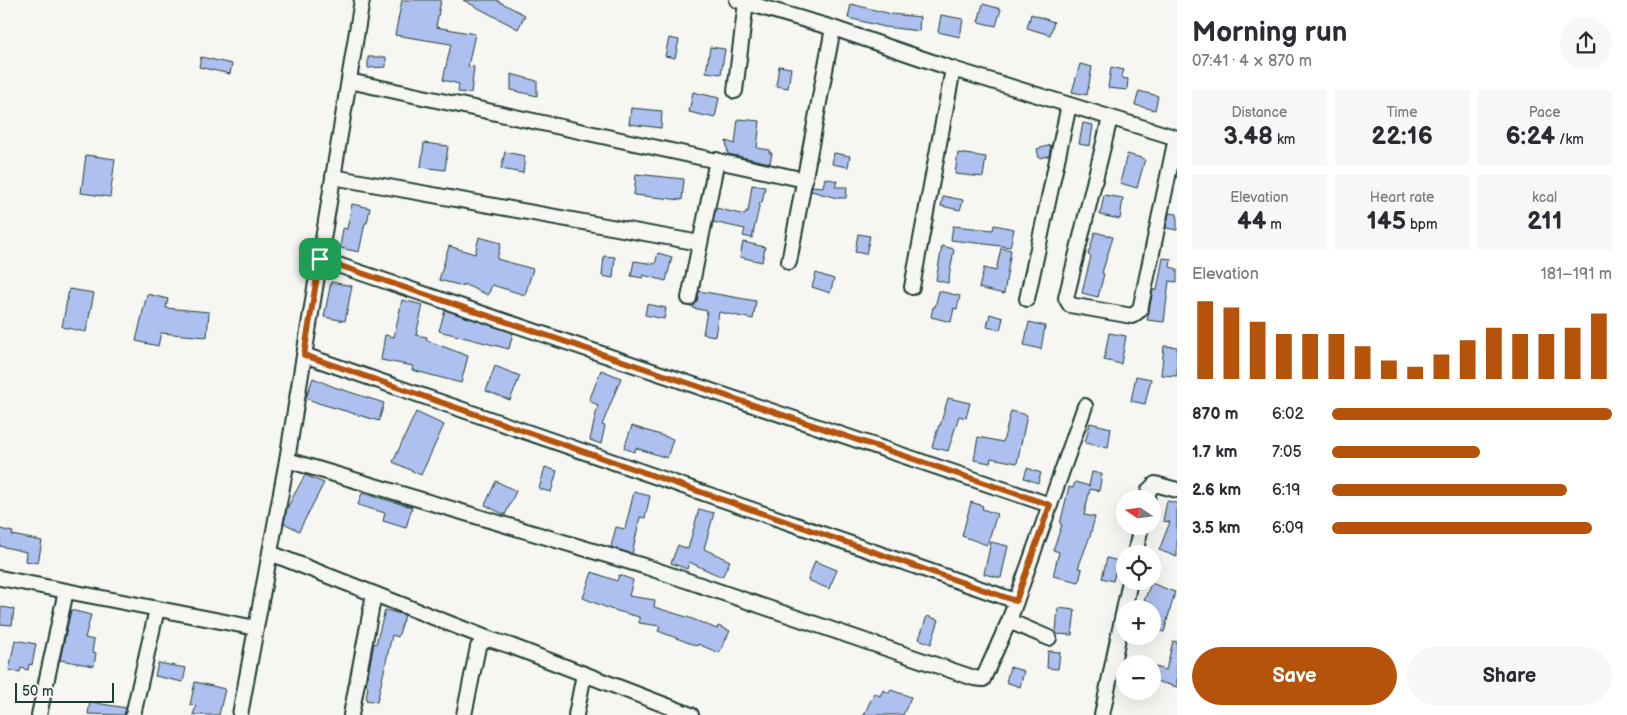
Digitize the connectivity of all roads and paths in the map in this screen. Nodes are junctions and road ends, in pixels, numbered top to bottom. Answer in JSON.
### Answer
{"nodes":[{"id":1,"x":362,"y":0,"type":"edge"},
{"id":2,"x":741,"y":1,"type":"edge"},
{"id":3,"x":833,"y":28,"type":"junction"},
{"id":4,"x":953,"y":70,"type":"junction"},
{"id":5,"x":349,"y":81,"type":"junction"},
{"id":6,"x":735,"y":92,"type":"dead end"},
{"id":7,"x":1069,"y":105,"type":"junction"},
{"id":8,"x":1110,"y":118,"type":"junction"},
{"id":9,"x":1176,"y":138,"type":"edge"},
{"id":10,"x":716,"y":160,"type":"junction"},
{"id":11,"x":333,"y":177,"type":"junction"},
{"id":12,"x":806,"y":180,"type":"junction"},
{"id":13,"x":700,"y":243,"type":"junction"},
{"id":14,"x":320,"y":259,"type":"junction"},
{"id":15,"x":789,"y":262,"type":"dead end"},
{"id":16,"x":912,"y":287,"type":"dead end"},
{"id":17,"x":689,"y":298,"type":"dead end"},
{"id":18,"x":1028,"y":300,"type":"dead end"},
{"id":19,"x":304,"y":355,"type":"junction"},
{"id":20,"x":1084,"y":406,"type":"dead end"},
{"id":21,"x":287,"y":460,"type":"junction"},
{"id":22,"x":1148,"y":490,"type":"edge"},
{"id":23,"x":1177,"y":490,"type":"edge"},
{"id":24,"x":1050,"y":505,"type":"junction"},
{"id":25,"x":270,"y":553,"type":"junction"},
{"id":26,"x":0,"y":578,"type":"edge"},
{"id":27,"x":1128,"y":590,"type":"edge"},
{"id":28,"x":66,"y":591,"type":"junction"},
{"id":29,"x":374,"y":594,"type":"junction"},
{"id":30,"x":1016,"y":601,"type":"junction"},
{"id":31,"x":157,"y":609,"type":"junction"},
{"id":32,"x":1009,"y":621,"type":"junction"},
{"id":33,"x":256,"y":628,"type":"junction"},
{"id":34,"x":1049,"y":638,"type":"dead end"},
{"id":35,"x":489,"y":639,"type":"junction"},
{"id":36,"x":584,"y":674,"type":"junction"},
{"id":37,"x":39,"y":715,"type":"edge"},
{"id":38,"x":133,"y":715,"type":"edge"},
{"id":39,"x":240,"y":715,"type":"edge"},
{"id":40,"x":351,"y":715,"type":"edge"},
{"id":41,"x":464,"y":715,"type":"edge"},
{"id":42,"x":576,"y":715,"type":"edge"},
{"id":43,"x":691,"y":715,"type":"edge"},
{"id":44,"x":1102,"y":715,"type":"edge"}],
"edges":[{"from":1,"to":5,"type":"street"},
{"from":2,"to":3,"type":"street"},
{"from":2,"to":6,"type":"street"},
{"from":3,"to":4,"type":"street"},
{"from":3,"to":12,"type":"street"},
{"from":4,"to":7,"type":"street"},
{"from":4,"to":16,"type":"street"},
{"from":5,"to":10,"type":"street"},
{"from":5,"to":11,"type":"street"},
{"from":7,"to":8,"type":"street"},
{"from":7,"to":18,"type":"street"},
{"from":8,"to":9,"type":"street"},
{"from":8,"to":9,"type":"street"},
{"from":10,"to":12,"type":"street"},
{"from":10,"to":13,"type":"street"},
{"from":11,"to":13,"type":"street"},
{"from":11,"to":14,"type":"street"},
{"from":12,"to":15,"type":"street"},
{"from":13,"to":17,"type":"street"},
{"from":14,"to":19,"type":"street"},
{"from":14,"to":24,"type":"street"},
{"from":19,"to":21,"type":"street"},
{"from":19,"to":30,"type":"street"},
{"from":20,"to":24,"type":"street"},
{"from":21,"to":25,"type":"street"},
{"from":21,"to":32,"type":"street"},
{"from":22,"to":23,"type":"street"},
{"from":24,"to":30,"type":"street"},
{"from":25,"to":29,"type":"street"},
{"from":25,"to":33,"type":"street"},
{"from":26,"to":28,"type":"street"},
{"from":27,"to":44,"type":"street"},
{"from":28,"to":31,"type":"street"},
{"from":28,"to":37,"type":"street"},
{"from":29,"to":35,"type":"street"},
{"from":29,"to":40,"type":"street"},
{"from":30,"to":32,"type":"street"},
{"from":31,"to":33,"type":"street"},
{"from":31,"to":38,"type":"street"},
{"from":32,"to":34,"type":"street"},
{"from":33,"to":39,"type":"street"},
{"from":35,"to":36,"type":"street"},
{"from":35,"to":41,"type":"street"},
{"from":36,"to":42,"type":"street"},
{"from":36,"to":43,"type":"street"}]}
